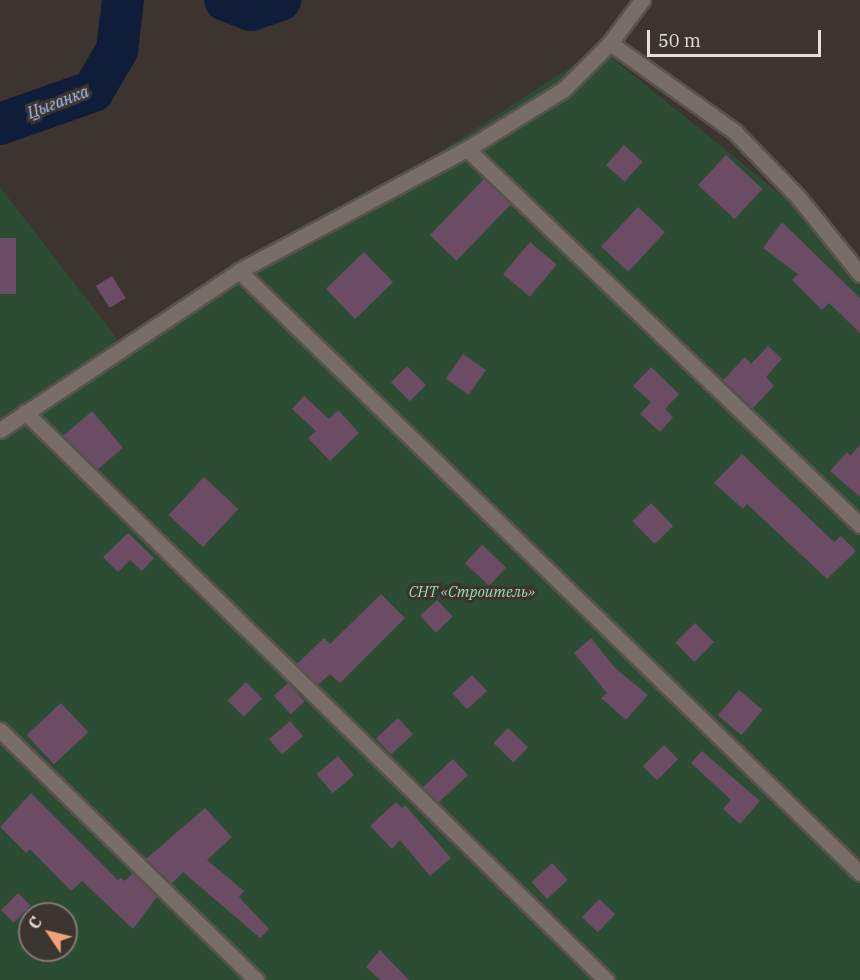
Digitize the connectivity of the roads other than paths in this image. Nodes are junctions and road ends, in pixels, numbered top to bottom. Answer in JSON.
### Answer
{"nodes":[{"id":1,"x":642,"y":0,"type":"edge"},
{"id":2,"x":610,"y":43,"type":"junction"},
{"id":3,"x":467,"y":149,"type":"junction"},
{"id":4,"x":239,"y":271,"type":"junction"},
{"id":5,"x":860,"y":274,"type":"edge"},
{"id":6,"x":25,"y":412,"type":"junction"},
{"id":7,"x":0,"y":430,"type":"edge"},
{"id":8,"x":860,"y":525,"type":"edge"},
{"id":9,"x":0,"y":730,"type":"edge"},
{"id":10,"x":860,"y":873,"type":"edge"},
{"id":11,"x":256,"y":980,"type":"edge"},
{"id":12,"x":606,"y":980,"type":"edge"}],
"edges":[{"from":1,"to":2,"type":"street"},
{"from":2,"to":3,"type":"street"},
{"from":2,"to":5,"type":"street"},
{"from":3,"to":4,"type":"street"},
{"from":3,"to":8,"type":"street"},
{"from":4,"to":6,"type":"street"},
{"from":4,"to":10,"type":"street"},
{"from":6,"to":7,"type":"street"},
{"from":6,"to":12,"type":"street"},
{"from":9,"to":11,"type":"street"}]}
